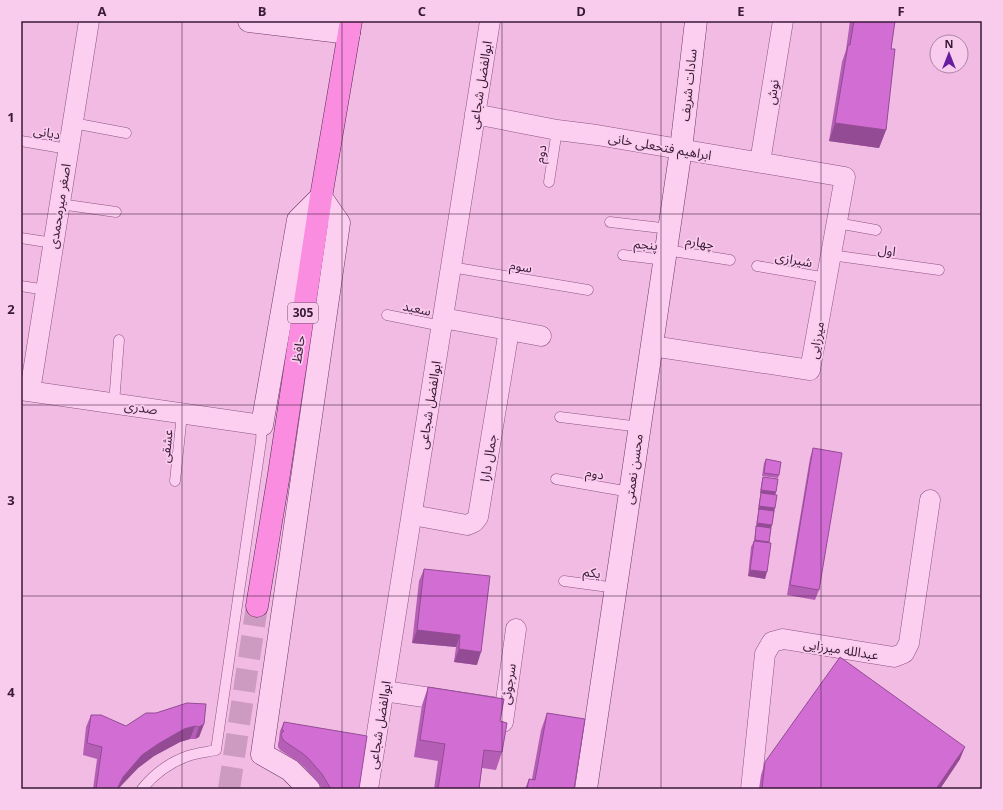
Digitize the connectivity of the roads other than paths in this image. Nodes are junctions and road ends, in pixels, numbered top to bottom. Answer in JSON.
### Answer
{"nodes":[{"id":1,"x":89,"y":21,"type":"edge"},
{"id":2,"x":249,"y":21,"type":"edge"},
{"id":3,"x":490,"y":21,"type":"edge"},
{"id":4,"x":696,"y":21,"type":"edge"},
{"id":5,"x":783,"y":21,"type":"edge"},
{"id":6,"x":350,"y":27,"type":"edge"},
{"id":7,"x":475,"y":114,"type":"junction"},
{"id":8,"x":73,"y":123,"type":"junction"},
{"id":9,"x":558,"y":130,"type":"junction"},
{"id":10,"x":126,"y":133,"type":"dead end"},
{"id":11,"x":21,"y":141,"type":"edge"},
{"id":12,"x":68,"y":149,"type":"junction"},
{"id":13,"x":681,"y":149,"type":"junction"},
{"id":14,"x":760,"y":162,"type":"junction"},
{"id":15,"x":845,"y":177,"type":"joint"},
{"id":16,"x":549,"y":182,"type":"dead end"},
{"id":17,"x":321,"y":197,"type":"junction"},
{"id":18,"x":60,"y":204,"type":"junction"},
{"id":19,"x":116,"y":212,"type":"dead end"},
{"id":20,"x":610,"y":222,"type":"dead end"},
{"id":21,"x":837,"y":223,"type":"junction"},
{"id":22,"x":670,"y":229,"type":"junction"},
{"id":23,"x":876,"y":230,"type":"dead end"},
{"id":24,"x":21,"y":238,"type":"edge"},
{"id":25,"x":53,"y":243,"type":"junction"},
{"id":26,"x":831,"y":254,"type":"junction"},
{"id":27,"x":623,"y":255,"type":"dead end"},
{"id":28,"x":666,"y":255,"type":"junction"},
{"id":29,"x":730,"y":260,"type":"dead end"},
{"id":30,"x":757,"y":266,"type":"dead end"},
{"id":31,"x":451,"y":267,"type":"junction"},
{"id":32,"x":939,"y":270,"type":"dead end"},
{"id":33,"x":827,"y":278,"type":"junction"},
{"id":34,"x":21,"y":286,"type":"edge"},
{"id":35,"x":46,"y":290,"type":"junction"},
{"id":36,"x":588,"y":290,"type":"dead end"},
{"id":37,"x":387,"y":315,"type":"dead end"},
{"id":38,"x":442,"y":322,"type":"junction"},
{"id":39,"x":509,"y":330,"type":"junction"},
{"id":40,"x":541,"y":336,"type":"dead end"},
{"id":41,"x":119,"y":340,"type":"dead end"},
{"id":42,"x":652,"y":346,"type":"junction"},
{"id":43,"x":25,"y":390,"type":"edge"},
{"id":44,"x":114,"y":404,"type":"junction"},
{"id":45,"x":182,"y":414,"type":"junction"},
{"id":46,"x":560,"y":417,"type":"dead end"},
{"id":47,"x":262,"y":426,"type":"junction"},
{"id":48,"x":640,"y":427,"type":"junction"},
{"id":49,"x":556,"y":479,"type":"dead end"},
{"id":50,"x":175,"y":481,"type":"dead end"},
{"id":51,"x":630,"y":492,"type":"junction"},
{"id":52,"x":930,"y":500,"type":"dead end"},
{"id":53,"x":412,"y":515,"type":"junction"},
{"id":54,"x":564,"y":581,"type":"dead end"},
{"id":55,"x":616,"y":588,"type":"junction"},
{"id":56,"x":257,"y":606,"type":"tunnel mouth"},
{"id":57,"x":516,"y":629,"type":"dead end"},
{"id":58,"x":384,"y":691,"type":"junction"},
{"id":59,"x":505,"y":708,"type":"junction"},
{"id":60,"x":500,"y":738,"type":"edge"},
{"id":61,"x":142,"y":789,"type":"edge"},
{"id":62,"x":309,"y":789,"type":"edge"},
{"id":63,"x":368,"y":789,"type":"edge"},
{"id":64,"x":586,"y":789,"type":"edge"},
{"id":65,"x":751,"y":789,"type":"edge"}],
"edges":[{"from":1,"to":8,"type":"street","name":"اصغر میرمحمدی"},
{"from":2,"to":6,"type":"street"},
{"from":3,"to":7,"type":"street","name":"ابوالفضل شجاعی"},
{"from":4,"to":13,"type":"street","name":"سادات شریف"},
{"from":5,"to":14,"type":"street","name":"نوش"},
{"from":6,"to":17,"type":"main road","name":"حافظ","number":"305"},
{"from":7,"to":9,"type":"street","name":"ابراهیم فتحعلی خانی"},
{"from":7,"to":31,"type":"street","name":"ابوالفضل شجاعی"},
{"from":8,"to":10,"type":"lane"},
{"from":8,"to":12,"type":"street","name":"اصغر میرمحمدی"},
{"from":9,"to":13,"type":"street","name":"ابراهیم فتحعلی خانی"},
{"from":9,"to":16,"type":"lane","name":"دوم"},
{"from":11,"to":12,"type":"lane","name":"دیانی"},
{"from":12,"to":18,"type":"street","name":"اصغر میرمحمدی"},
{"from":13,"to":14,"type":"street","name":"ابراهیم فتحعلی خانی"},
{"from":13,"to":22,"type":"street","name":"محسن نعمتی"},
{"from":14,"to":15,"type":"street","name":"ابراهیم فتحعلی خانی"},
{"from":15,"to":21,"type":"street","name":"میرزایی"},
{"from":17,"to":47,"type":"street"},
{"from":17,"to":56,"type":"main road","name":"حافظ","number":"305"},
{"from":17,"to":62,"type":"street","number":"305"},
{"from":18,"to":19,"type":"lane"},
{"from":18,"to":25,"type":"street","name":"اصغر میرمحمدی"},
{"from":20,"to":22,"type":"lane"},
{"from":21,"to":23,"type":"lane"},
{"from":21,"to":26,"type":"street","name":"میرزایی"},
{"from":22,"to":28,"type":"street","name":"محسن نعمتی"},
{"from":24,"to":25,"type":"lane"},
{"from":25,"to":35,"type":"street","name":"اصغر میرمحمدی"},
{"from":26,"to":32,"type":"lane","name":"اول"},
{"from":26,"to":33,"type":"street","name":"میرزایی"},
{"from":27,"to":28,"type":"lane","name":"پنجم"},
{"from":28,"to":29,"type":"lane","name":"چهارم"},
{"from":28,"to":42,"type":"street","name":"محسن نعمتی"},
{"from":30,"to":33,"type":"lane","name":"شیرازی"},
{"from":31,"to":36,"type":"lane","name":"سوم"},
{"from":31,"to":38,"type":"street","name":"ابوالفضل شجاعی"},
{"from":33,"to":42,"type":"street","name":"میرزایی"},
{"from":34,"to":35,"type":"lane"},
{"from":35,"to":43,"type":"street","name":"اصغر میرمحمدی"},
{"from":37,"to":38,"type":"lane","name":"سعید"},
{"from":38,"to":39,"type":"street"},
{"from":38,"to":53,"type":"street","name":"ابوالفضل شجاعی"},
{"from":39,"to":40,"type":"street"},
{"from":39,"to":53,"type":"street","name":"جمال دارا"},
{"from":41,"to":44,"type":"lane"},
{"from":42,"to":48,"type":"street","name":"محسن نعمتی"},
{"from":43,"to":44,"type":"street","name":"صدری"},
{"from":44,"to":45,"type":"street","name":"صدری"},
{"from":45,"to":47,"type":"street","name":"صدری"},
{"from":45,"to":50,"type":"lane","name":"عشقی"},
{"from":46,"to":48,"type":"lane"},
{"from":47,"to":61,"type":"lane"},
{"from":48,"to":51,"type":"street","name":"محسن نعمتی"},
{"from":49,"to":51,"type":"lane","name":"دوم"},
{"from":51,"to":55,"type":"street","name":"محسن نعمتی"},
{"from":52,"to":65,"type":"street","name":"عبدالله میرزایی"},
{"from":53,"to":58,"type":"street","name":"ابوالفضل شجاعی"},
{"from":54,"to":55,"type":"lane","name":"یکم"},
{"from":55,"to":64,"type":"street","name":"محسن نعمتی"},
{"from":57,"to":59,"type":"street","name":"سرجوئی"},
{"from":58,"to":59,"type":"street"},
{"from":58,"to":63,"type":"street","name":"ابوالفضل شجاعی"},
{"from":59,"to":60,"type":"street","name":"سرجوئی"}]}
